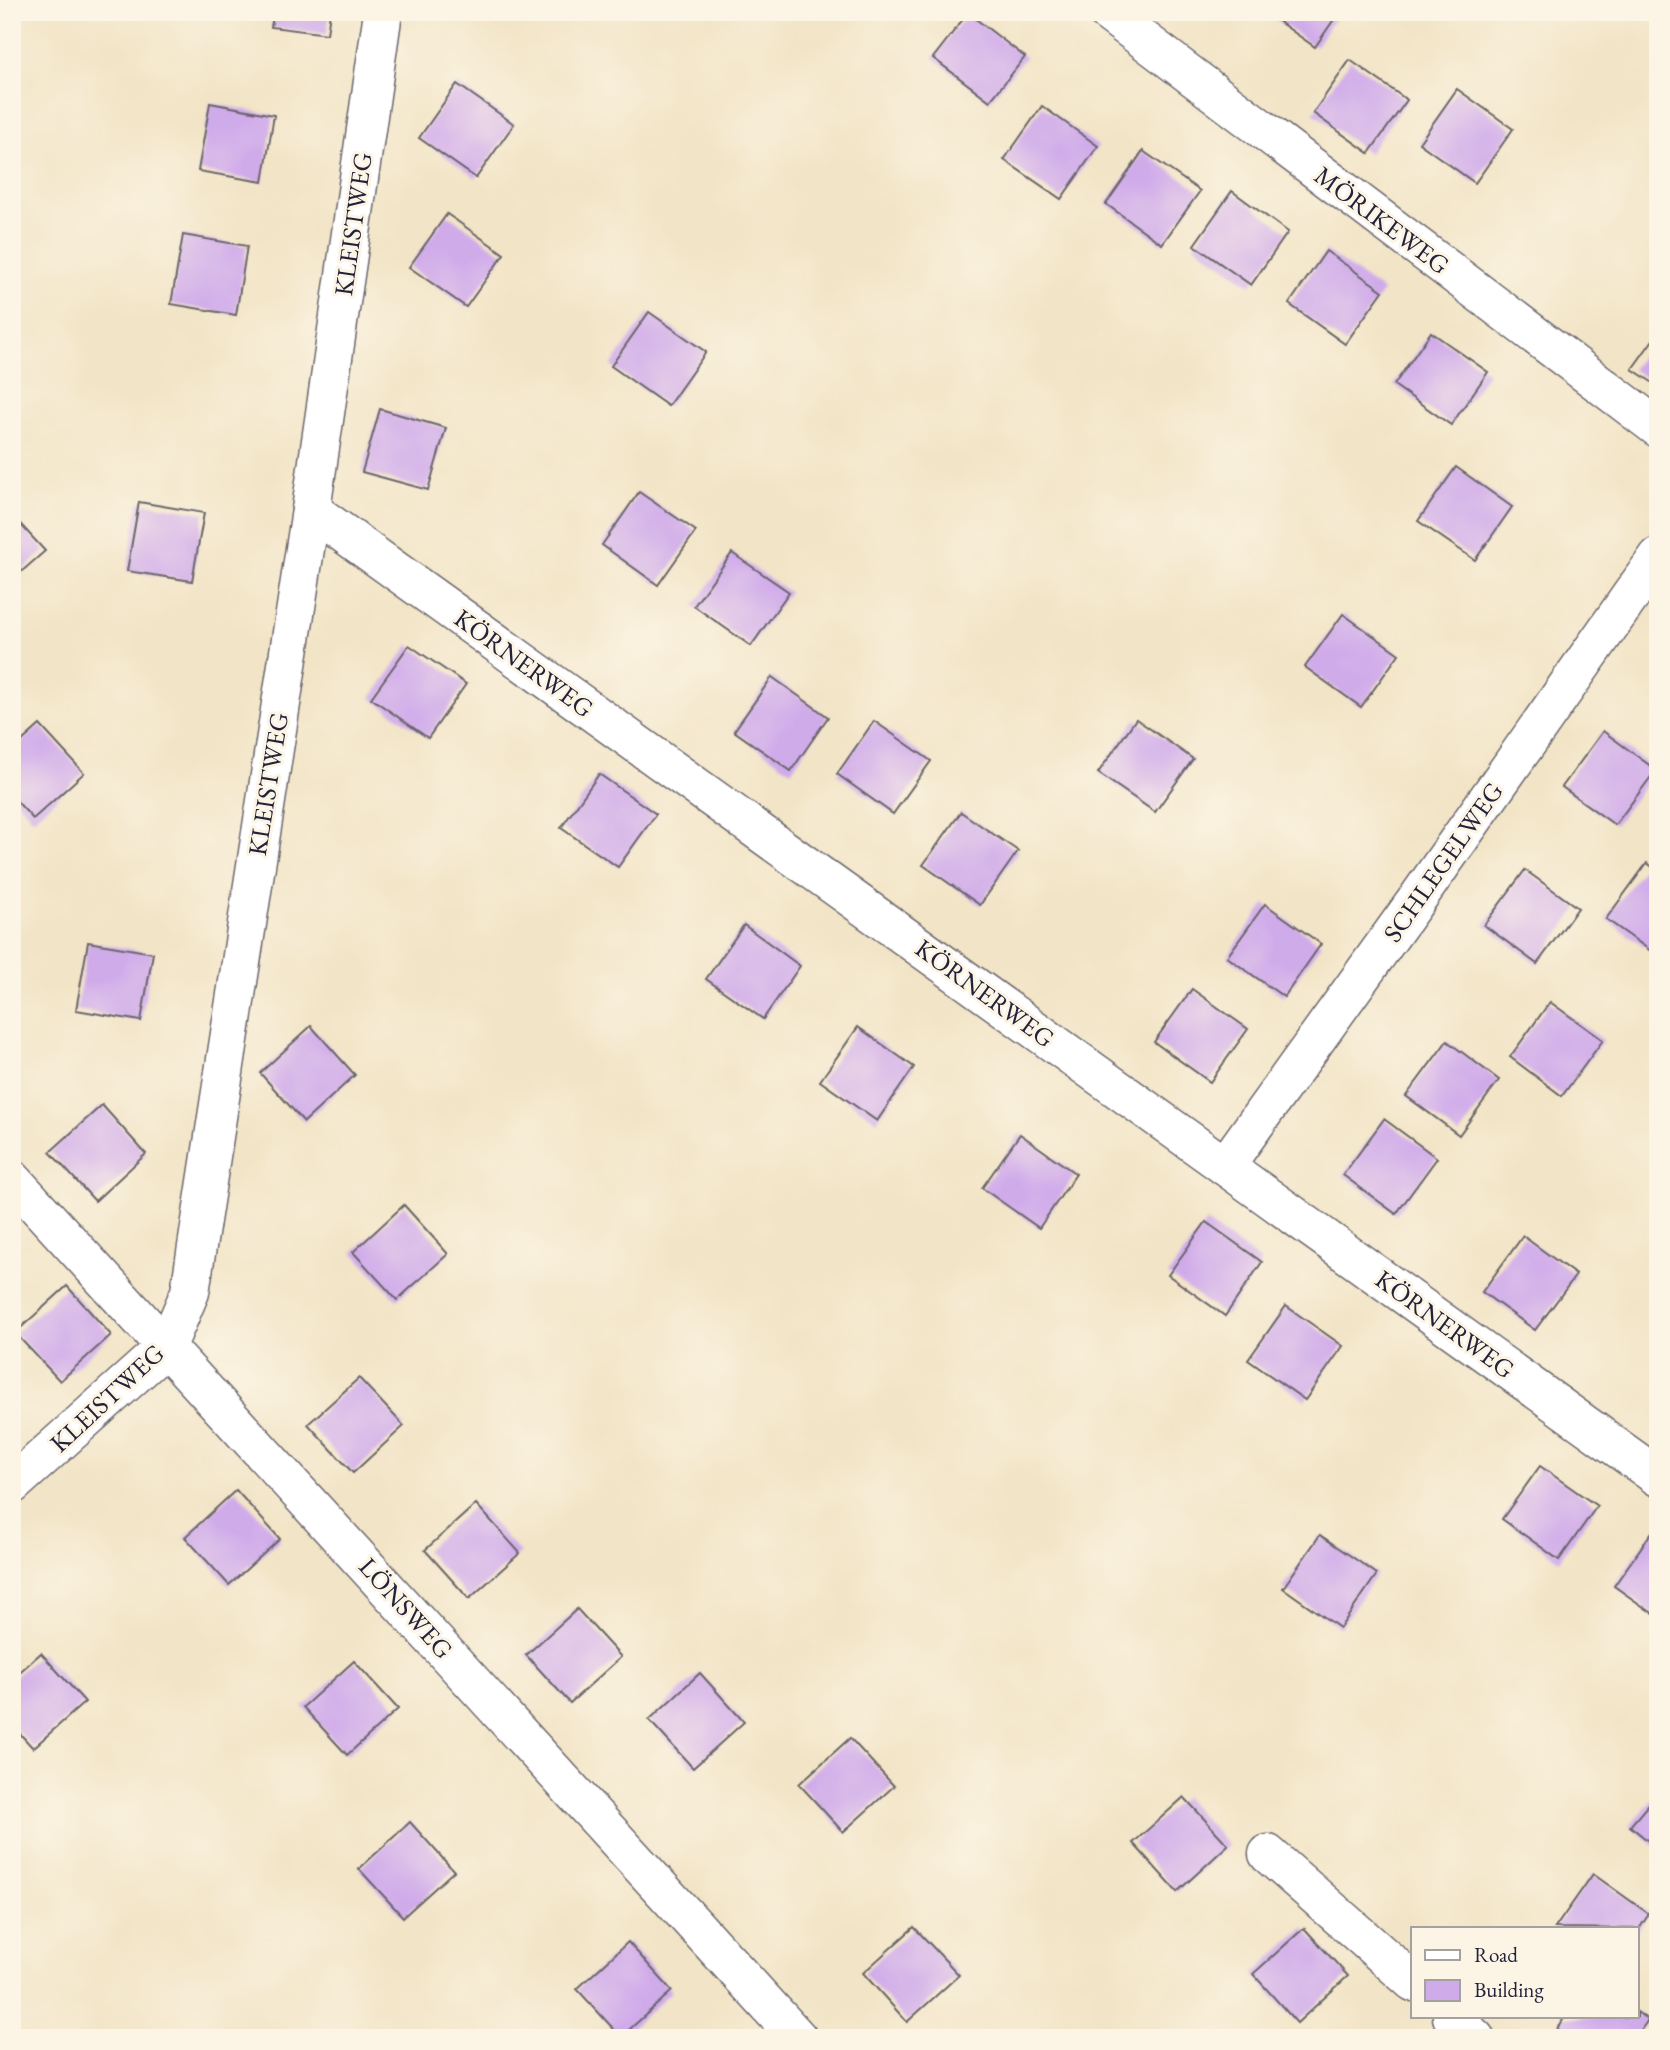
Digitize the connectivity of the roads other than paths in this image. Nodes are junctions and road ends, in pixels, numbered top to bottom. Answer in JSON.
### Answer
{"nodes":[{"id":1,"x":383,"y":12,"type":"edge"},
{"id":2,"x":1107,"y":12,"type":"edge"},
{"id":3,"x":1658,"y":428,"type":"edge"},
{"id":4,"x":311,"y":510,"type":"junction"},
{"id":5,"x":1658,"y":557,"type":"edge"},
{"id":6,"x":1225,"y":1166,"type":"junction"},
{"id":7,"x":12,"y":1179,"type":"edge"},
{"id":8,"x":167,"y":1346,"type":"junction"},
{"id":9,"x":1658,"y":1477,"type":"edge"},
{"id":10,"x":12,"y":1485,"type":"edge"},
{"id":11,"x":1268,"y":1854,"type":"dead end"},
{"id":12,"x":1411,"y":1980,"type":"edge"},
{"id":13,"x":1453,"y":2018,"type":"edge"},
{"id":14,"x":798,"y":2038,"type":"edge"},
{"id":15,"x":1475,"y":2038,"type":"edge"}],
"edges":[{"from":1,"to":4,"type":"street","name":"KLEISTWEG"},
{"from":2,"to":3,"type":"street","name":"MÖRIKEWEG"},
{"from":4,"to":6,"type":"street","name":"KÖRNERWEG"},
{"from":4,"to":8,"type":"street","name":"KLEISTWEG"},
{"from":5,"to":6,"type":"street","name":"SCHLEGELWEG"},
{"from":6,"to":9,"type":"street","name":"KÖRNERWEG"},
{"from":7,"to":8,"type":"street","name":"LÖNSWEG"},
{"from":8,"to":10,"type":"street","name":"KLEISTWEG"},
{"from":8,"to":14,"type":"street","name":"LÖNSWEG"},
{"from":11,"to":12,"type":"street"},
{"from":13,"to":15,"type":"street"}]}
